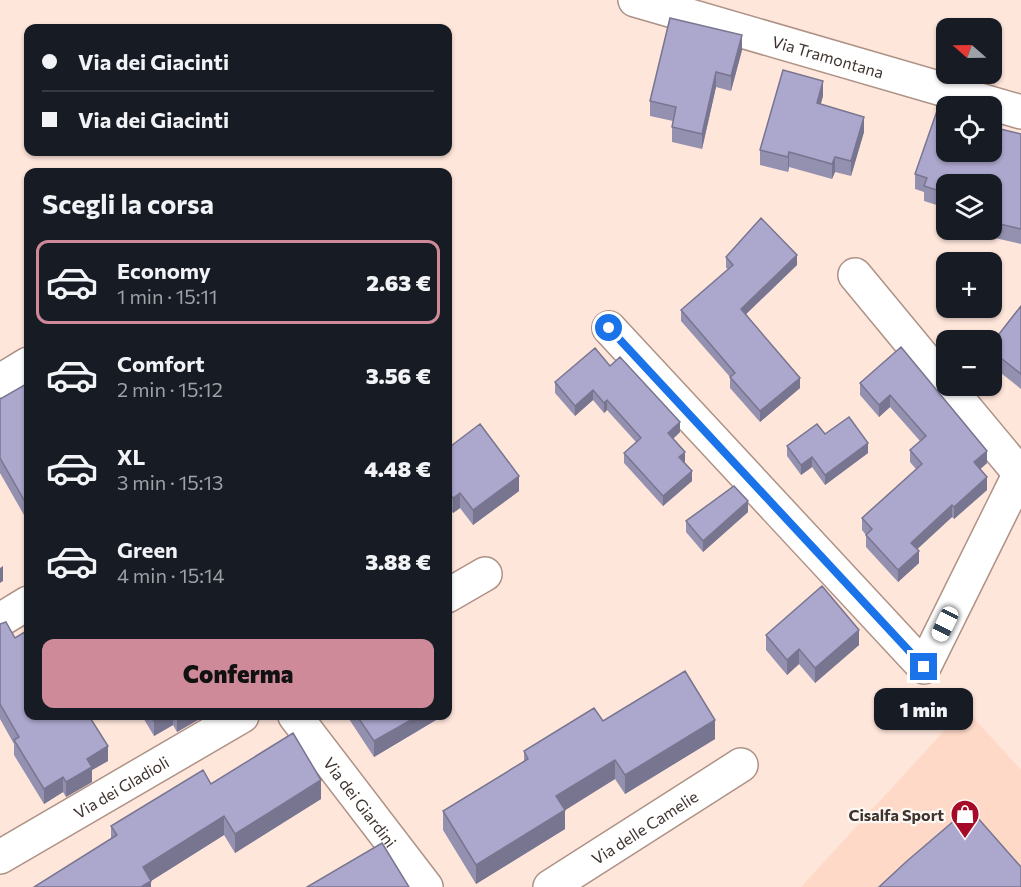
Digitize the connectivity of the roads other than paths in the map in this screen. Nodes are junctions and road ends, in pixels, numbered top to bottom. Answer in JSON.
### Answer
{"nodes":[{"id":1,"x":635,"y":0,"type":"edge"},
{"id":2,"x":1021,"y":112,"type":"edge"},
{"id":3,"x":855,"y":275,"type":"dead end"},
{"id":4,"x":609,"y":328,"type":"dead end"},
{"id":5,"x":24,"y":366,"type":"edge"},
{"id":6,"x":936,"y":372,"type":"edge"},
{"id":7,"x":0,"y":381,"type":"edge"},
{"id":8,"x":956,"y":396,"type":"edge"},
{"id":9,"x":1020,"y":474,"type":"edge"},
{"id":10,"x":485,"y":574,"type":"dead end"},
{"id":11,"x":452,"y":593,"type":"edge"},
{"id":12,"x":24,"y":605,"type":"edge"},
{"id":13,"x":0,"y":620,"type":"edge"},
{"id":14,"x":235,"y":720,"type":"edge"},
{"id":15,"x":298,"y":720,"type":"edge"},
{"id":16,"x":741,"y":765,"type":"dead end"},
{"id":17,"x":0,"y":857,"type":"edge"},
{"id":18,"x":426,"y":887,"type":"edge"},
{"id":19,"x":549,"y":887,"type":"edge"}],
"edges":[{"from":1,"to":2,"type":"street","name":"Via Tramontana"},
{"from":3,"to":6,"type":"street"},
{"from":4,"to":9,"type":"street"},
{"from":5,"to":7,"type":"street"},
{"from":8,"to":9,"type":"street"},
{"from":10,"to":11,"type":"street"},
{"from":12,"to":13,"type":"street"},
{"from":14,"to":17,"type":"street","name":"Via dei Gladioli"},
{"from":15,"to":18,"type":"street","name":"Via dei Giardini"},
{"from":16,"to":19,"type":"street","name":"Via delle Camelie"}]}
